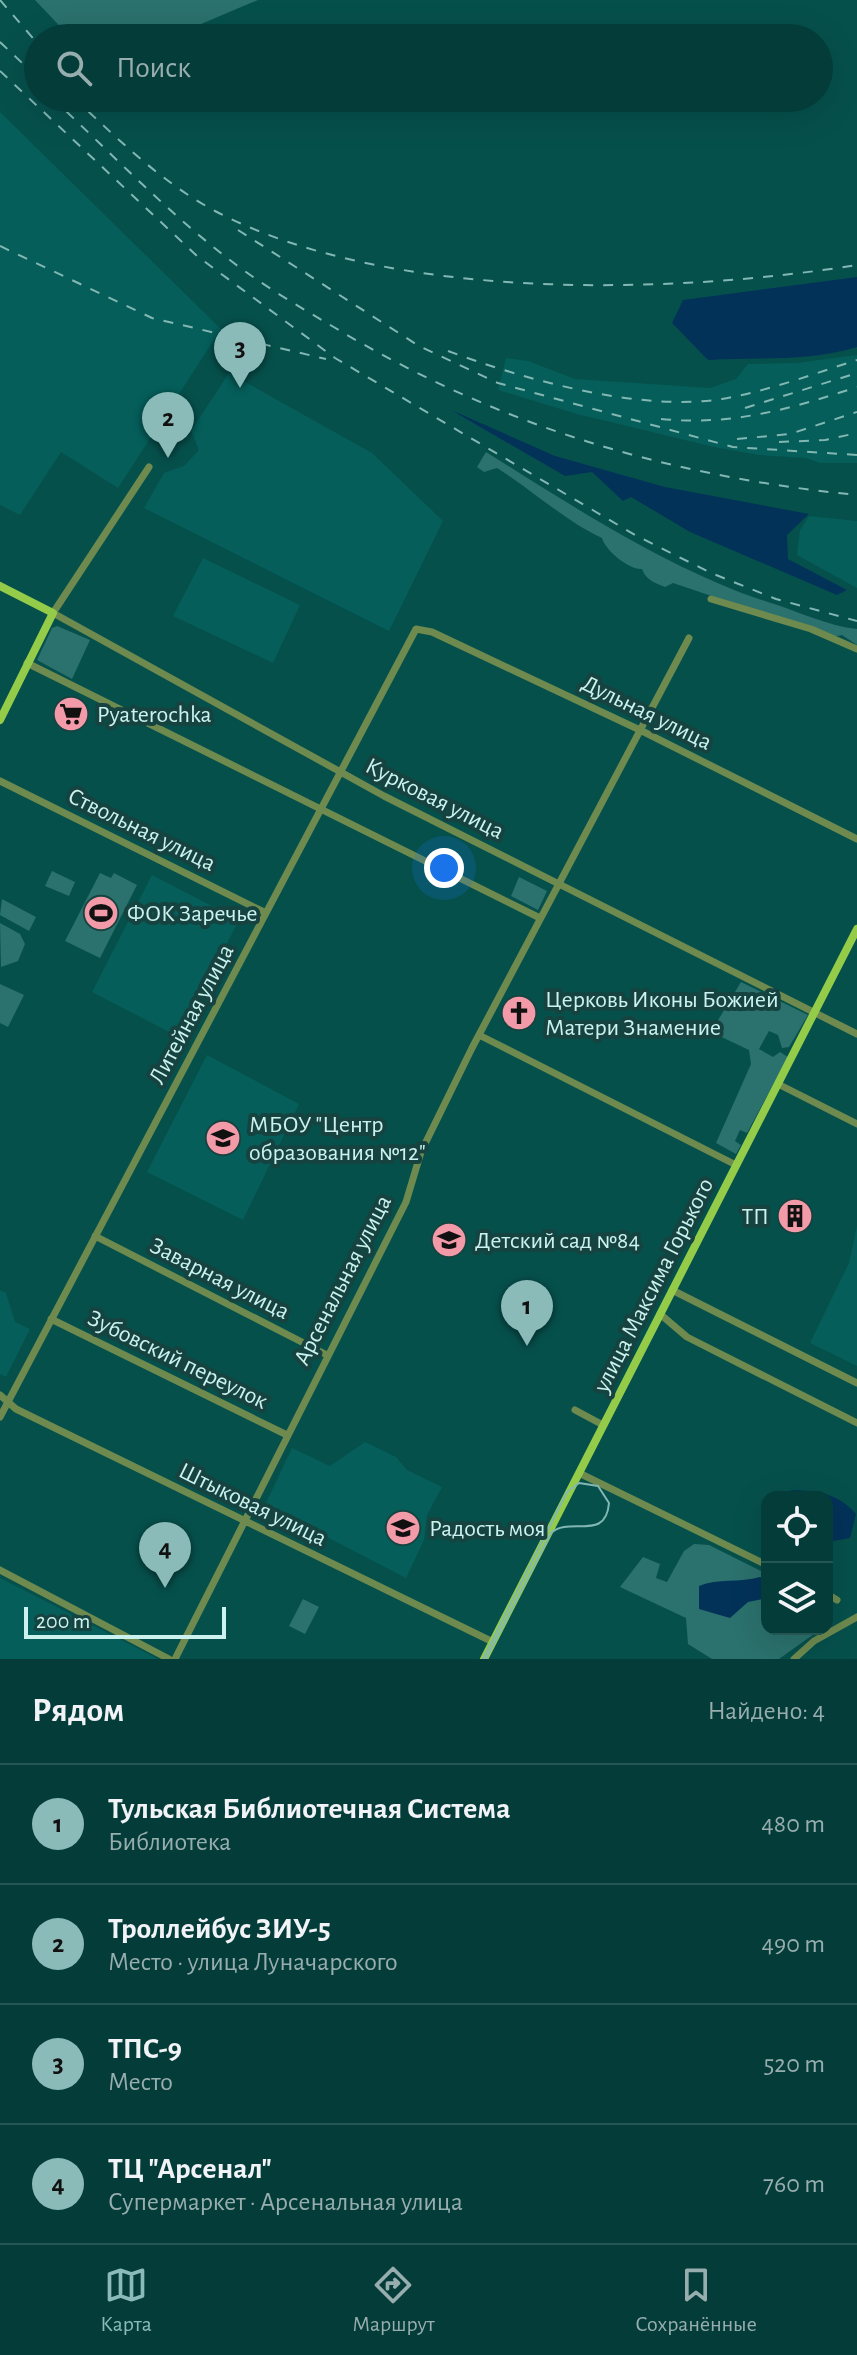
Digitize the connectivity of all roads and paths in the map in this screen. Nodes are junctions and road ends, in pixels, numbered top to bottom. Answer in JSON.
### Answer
{"nodes":[{"id":1,"x":149,"y":467,"type":"dead end"},
{"id":2,"x":0,"y":586,"type":"edge"},
{"id":3,"x":711,"y":599,"type":"dead end"},
{"id":4,"x":53,"y":613,"type":"junction"},
{"id":5,"x":416,"y":629,"type":"joint"},
{"id":6,"x":689,"y":638,"type":"dead end"},
{"id":7,"x":857,"y":649,"type":"edge"},
{"id":8,"x":27,"y":663,"type":"junction"},
{"id":9,"x":0,"y":720,"type":"edge"},
{"id":10,"x":642,"y":731,"type":"junction"},
{"id":11,"x":341,"y":771,"type":"junction"},
{"id":12,"x":0,"y":781,"type":"edge"},
{"id":13,"x":320,"y":811,"type":"junction"},
{"id":14,"x":857,"y":839,"type":"edge"},
{"id":15,"x":559,"y":882,"type":"junction"},
{"id":16,"x":266,"y":913,"type":"junction"},
{"id":17,"x":540,"y":918,"type":"junction"},
{"id":18,"x":857,"y":929,"type":"edge"},
{"id":19,"x":814,"y":1013,"type":"junction"},
{"id":20,"x":857,"y":1034,"type":"edge"},
{"id":21,"x":479,"y":1035,"type":"junction"},
{"id":22,"x":778,"y":1084,"type":"junction"},
{"id":23,"x":857,"y":1124,"type":"edge"},
{"id":24,"x":736,"y":1165,"type":"junction"},
{"id":25,"x":95,"y":1236,"type":"junction"},
{"id":26,"x":672,"y":1290,"type":"junction"},
{"id":27,"x":660,"y":1314,"type":"junction"},
{"id":28,"x":51,"y":1319,"type":"junction"},
{"id":29,"x":327,"y":1355,"type":"junction"},
{"id":30,"x":857,"y":1383,"type":"edge"},
{"id":31,"x":0,"y":1395,"type":"edge"},
{"id":32,"x":9,"y":1400,"type":"junction"},
{"id":33,"x":575,"y":1410,"type":"dead end"},
{"id":34,"x":0,"y":1417,"type":"edge"},
{"id":35,"x":857,"y":1423,"type":"edge"},
{"id":36,"x":603,"y":1425,"type":"junction"},
{"id":37,"x":287,"y":1435,"type":"junction"},
{"id":38,"x":579,"y":1473,"type":"junction"},
{"id":39,"x":246,"y":1523,"type":"junction"},
{"id":40,"x":763,"y":1563,"type":"edge"},
{"id":41,"x":0,"y":1570,"type":"edge"},
{"id":42,"x":833,"y":1598,"type":"edge"},
{"id":43,"x":837,"y":1600,"type":"dead end"},
{"id":44,"x":857,"y":1617,"type":"edge"},
{"id":45,"x":493,"y":1642,"type":"junction"},
{"id":46,"x":169,"y":1659,"type":"edge"},
{"id":47,"x":175,"y":1659,"type":"edge"},
{"id":48,"x":484,"y":1659,"type":"edge"},
{"id":49,"x":794,"y":1659,"type":"edge"}],
"edges":[{"from":1,"to":4,"type":"street"},
{"from":2,"to":4,"type":"main road","name":"Курковая улица"},
{"from":3,"to":7,"type":"street"},
{"from":4,"to":8,"type":"main road"},
{"from":4,"to":11,"type":"street","name":"Курковая улица"},
{"from":5,"to":10,"type":"street","name":"Дульная улица"},
{"from":5,"to":11,"type":"street","name":"Литейная улица"},
{"from":6,"to":10,"type":"street","name":"Арсенальная улица"},
{"from":8,"to":9,"type":"main road"},
{"from":8,"to":13,"type":"street"},
{"from":10,"to":14,"type":"street","name":"Дульная улица"},
{"from":10,"to":15,"type":"street","name":"Арсенальная улица"},
{"from":11,"to":13,"type":"street","name":"Литейная улица"},
{"from":11,"to":15,"type":"street","name":"Курковая улица"},
{"from":12,"to":16,"type":"street","name":"Ствольная улица"},
{"from":13,"to":16,"type":"street","name":"Литейная улица"},
{"from":13,"to":17,"type":"street"},
{"from":15,"to":17,"type":"street","name":"Арсенальная улица"},
{"from":15,"to":19,"type":"street","name":"Курковая улица"},
{"from":16,"to":25,"type":"street","name":"Литейная улица"},
{"from":17,"to":21,"type":"street","name":"Арсенальная улица"},
{"from":18,"to":19,"type":"main road","name":"улица Максима Горького"},
{"from":19,"to":20,"type":"street","name":"Курковая улица"},
{"from":19,"to":22,"type":"main road","name":"улица Максима Горького"},
{"from":21,"to":24,"type":"street"},
{"from":21,"to":29,"type":"street","name":"Арсенальная улица"},
{"from":22,"to":23,"type":"street"},
{"from":22,"to":24,"type":"main road","name":"улица Максима Горького"},
{"from":24,"to":26,"type":"main road","name":"улица Максима Горького"},
{"from":25,"to":28,"type":"street","name":"Литейная улица"},
{"from":25,"to":29,"type":"street","name":"Заварная улица"},
{"from":26,"to":27,"type":"main road","name":"улица Максима Горького"},
{"from":26,"to":30,"type":"street"},
{"from":27,"to":35,"type":"street"},
{"from":27,"to":36,"type":"main road","name":"улица Максима Горького"},
{"from":28,"to":32,"type":"street","name":"Литейная улица"},
{"from":28,"to":37,"type":"street","name":"Зубовский переулок"},
{"from":29,"to":37,"type":"street","name":"Арсенальная улица"},
{"from":31,"to":32,"type":"street","name":"Штыковая улица"},
{"from":32,"to":34,"type":"street","name":"Литейная улица"},
{"from":32,"to":39,"type":"street","name":"Штыковая улица"},
{"from":33,"to":36,"type":"street"},
{"from":36,"to":38,"type":"main road","name":"улица Максима Горького"},
{"from":37,"to":39,"type":"street","name":"Арсенальная улица"},
{"from":38,"to":40,"type":"street"},
{"from":38,"to":45,"type":"main road","name":"улица Максима Горького"},
{"from":39,"to":45,"type":"street","name":"Штыковая улица"},
{"from":39,"to":47,"type":"street","name":"Арсенальная улица"},
{"from":41,"to":46,"type":"street"},
{"from":42,"to":43,"type":"street"},
{"from":44,"to":49,"type":"street"},
{"from":45,"to":48,"type":"main road","name":"улица Максима Горького"}]}
